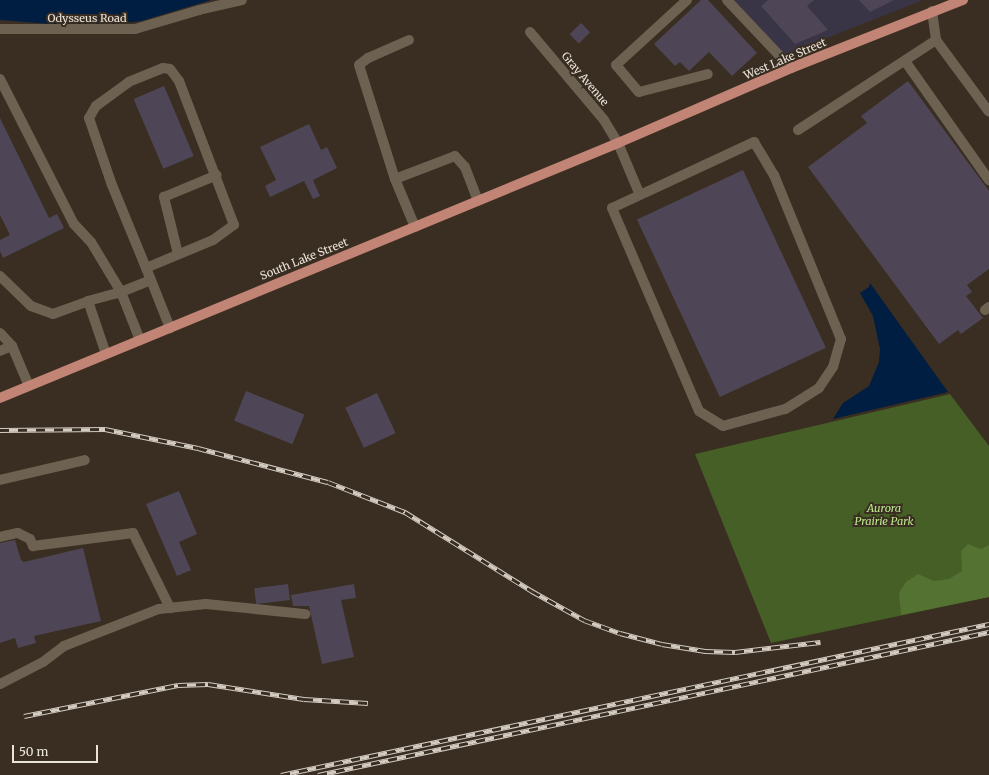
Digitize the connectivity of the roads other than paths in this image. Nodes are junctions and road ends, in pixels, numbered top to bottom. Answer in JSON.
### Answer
{"nodes":[{"id":1,"x":242,"y":0,"type":"edge"},
{"id":2,"x":687,"y":0,"type":"edge"},
{"id":3,"x":963,"y":0,"type":"edge"},
{"id":4,"x":730,"y":1,"type":"edge"},
{"id":5,"x":932,"y":11,"type":"junction"},
{"id":6,"x":0,"y":30,"type":"edge"},
{"id":7,"x":530,"y":32,"type":"dead end"},
{"id":8,"x":409,"y":40,"type":"dead end"},
{"id":9,"x":936,"y":40,"type":"junction"},
{"id":10,"x":905,"y":61,"type":"junction"},
{"id":11,"x":791,"y":68,"type":"junction"},
{"id":12,"x":708,"y":74,"type":"dead end"},
{"id":13,"x":0,"y":79,"type":"edge"},
{"id":14,"x":989,"y":112,"type":"edge"},
{"id":15,"x":798,"y":130,"type":"dead end"},
{"id":16,"x":618,"y":144,"type":"junction"},
{"id":17,"x":217,"y":175,"type":"junction"},
{"id":18,"x":395,"y":179,"type":"junction"},
{"id":19,"x":989,"y":180,"type":"edge"},
{"id":20,"x":640,"y":195,"type":"junction"},
{"id":21,"x":478,"y":201,"type":"junction"},
{"id":22,"x":414,"y":227,"type":"junction"},
{"id":23,"x":178,"y":254,"type":"junction"},
{"id":24,"x":146,"y":268,"type":"junction"},
{"id":25,"x":0,"y":276,"type":"edge"},
{"id":26,"x":151,"y":280,"type":"junction"},
{"id":27,"x":121,"y":292,"type":"junction"},
{"id":28,"x":88,"y":301,"type":"junction"},
{"id":29,"x":170,"y":328,"type":"junction"},
{"id":30,"x":0,"y":333,"type":"edge"},
{"id":31,"x":140,"y":340,"type":"junction"},
{"id":32,"x":12,"y":346,"type":"junction"},
{"id":33,"x":0,"y":351,"type":"edge"},
{"id":34,"x":106,"y":354,"type":"junction"},
{"id":35,"x":29,"y":386,"type":"junction"},
{"id":36,"x":0,"y":398,"type":"edge"},
{"id":37,"x":85,"y":460,"type":"dead end"},
{"id":38,"x":0,"y":480,"type":"edge"},
{"id":39,"x":0,"y":537,"type":"edge"},
{"id":40,"x":170,"y":608,"type":"junction"},
{"id":41,"x":305,"y":614,"type":"dead end"},
{"id":42,"x":0,"y":684,"type":"edge"}],
"edges":[{"from":1,"to":6,"type":"street","name":"Odysseus Road"},
{"from":2,"to":12,"type":"street"},
{"from":3,"to":5,"type":"main road","name":"West Lake Street"},
{"from":4,"to":11,"type":"street"},
{"from":5,"to":9,"type":"street"},
{"from":5,"to":11,"type":"main road","name":"West Lake Street"},
{"from":7,"to":16,"type":"street","name":"Gray Avenue"},
{"from":8,"to":18,"type":"street"},
{"from":9,"to":10,"type":"street"},
{"from":9,"to":14,"type":"street"},
{"from":10,"to":15,"type":"street"},
{"from":10,"to":19,"type":"street"},
{"from":11,"to":16,"type":"main road","name":"West Lake Street"},
{"from":13,"to":27,"type":"street"},
{"from":16,"to":20,"type":"street","name":"Gray Avenue"},
{"from":16,"to":21,"type":"main road","name":"South Lake Street"},
{"from":17,"to":23,"type":"street"},
{"from":17,"to":23,"type":"street"},
{"from":17,"to":24,"type":"street"},
{"from":18,"to":21,"type":"street"},
{"from":18,"to":22,"type":"street"},
{"from":20,"to":20,"type":"street"},
{"from":21,"to":22,"type":"main road","name":"South Lake Street"},
{"from":22,"to":29,"type":"main road","name":"South Lake Street"},
{"from":23,"to":24,"type":"street"},
{"from":24,"to":26,"type":"street"},
{"from":25,"to":28,"type":"street"},
{"from":26,"to":27,"type":"street"},
{"from":26,"to":29,"type":"street"},
{"from":27,"to":28,"type":"street"},
{"from":27,"to":31,"type":"street"},
{"from":28,"to":34,"type":"street"},
{"from":29,"to":31,"type":"main road","name":"South Lake Street"},
{"from":30,"to":32,"type":"street"},
{"from":31,"to":34,"type":"main road","name":"South Lake Street"},
{"from":32,"to":33,"type":"street"},
{"from":32,"to":35,"type":"street"},
{"from":34,"to":35,"type":"main road","name":"South Lake Street"},
{"from":35,"to":36,"type":"main road","name":"South Lake Street"},
{"from":37,"to":38,"type":"street"},
{"from":39,"to":40,"type":"street"},
{"from":40,"to":41,"type":"street"},
{"from":40,"to":42,"type":"street"}]}
